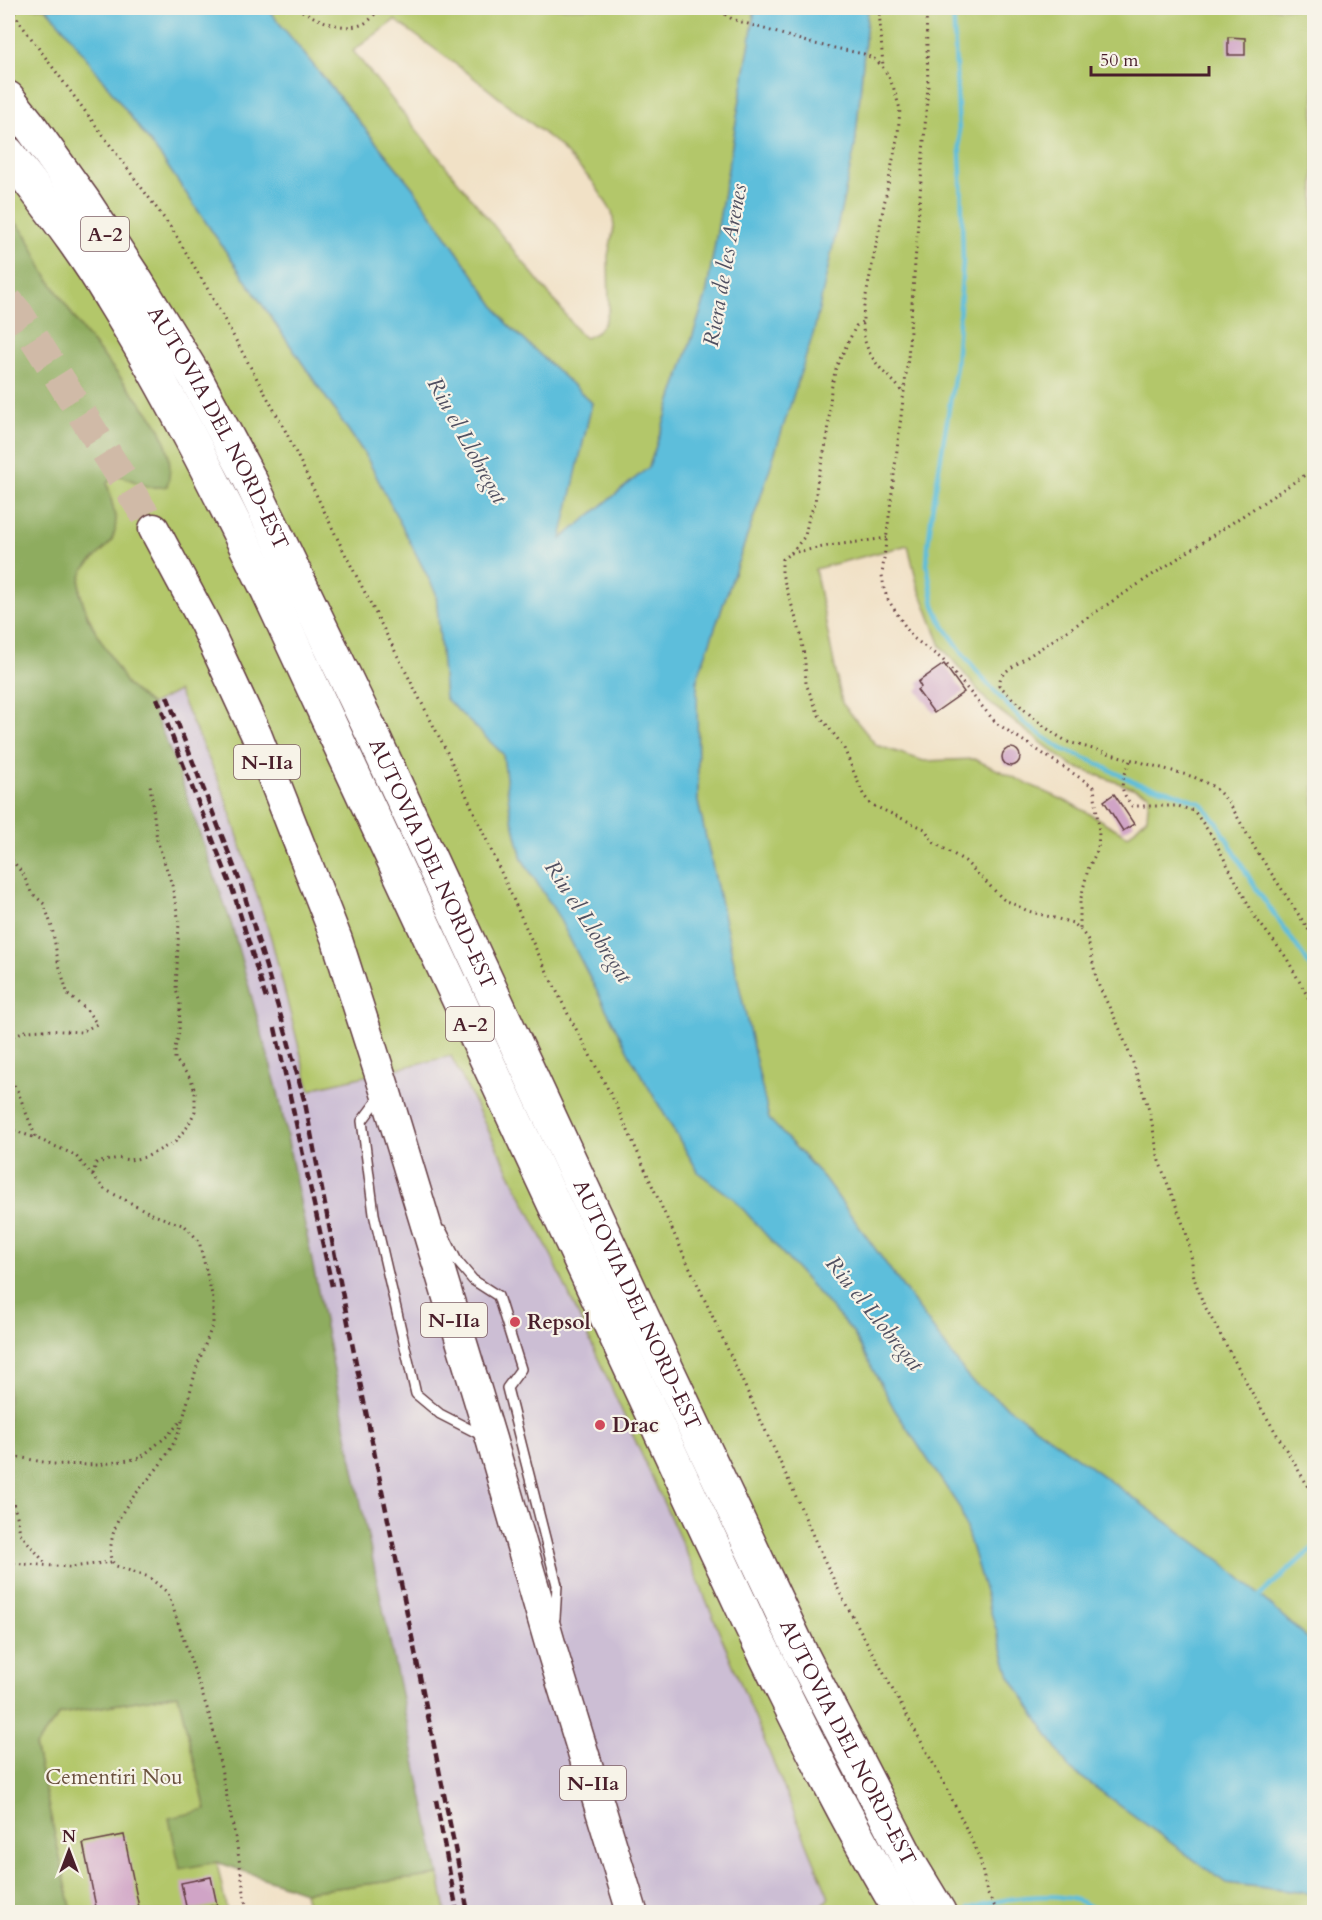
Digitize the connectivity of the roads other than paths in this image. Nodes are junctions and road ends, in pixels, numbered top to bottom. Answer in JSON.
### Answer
{"nodes":[{"id":1,"x":8,"y":98,"type":"edge"},
{"id":2,"x":8,"y":153,"type":"edge"},
{"id":3,"x":154,"y":529,"type":"tunnel mouth"},
{"id":4,"x":385,"y":1090,"type":"junction"},
{"id":5,"x":429,"y":1212,"type":"junction"},
{"id":6,"x":491,"y":1440,"type":"junction"},
{"id":7,"x":553,"y":1654,"type":"junction"},
{"id":8,"x":632,"y":1912,"type":"edge"},
{"id":9,"x":901,"y":1912,"type":"edge"},
{"id":10,"x":939,"y":1912,"type":"edge"}],
"edges":[{"from":1,"to":10,"type":"highway","name":"AUTOVIA DEL NORD-EST","number":"A-2"},
{"from":2,"to":9,"type":"highway","name":"AUTOVIA DEL NORD-EST","number":"A-2"},
{"from":3,"to":4,"type":"main road","number":"N-IIa"},
{"from":4,"to":5,"type":"main road","number":"N-IIa"},
{"from":4,"to":6,"type":"lane"},
{"from":5,"to":6,"type":"main road","number":"N-IIa"},
{"from":5,"to":7,"type":"lane"},
{"from":6,"to":7,"type":"main road","number":"N-IIa"},
{"from":7,"to":8,"type":"main road","number":"N-IIa"}]}
